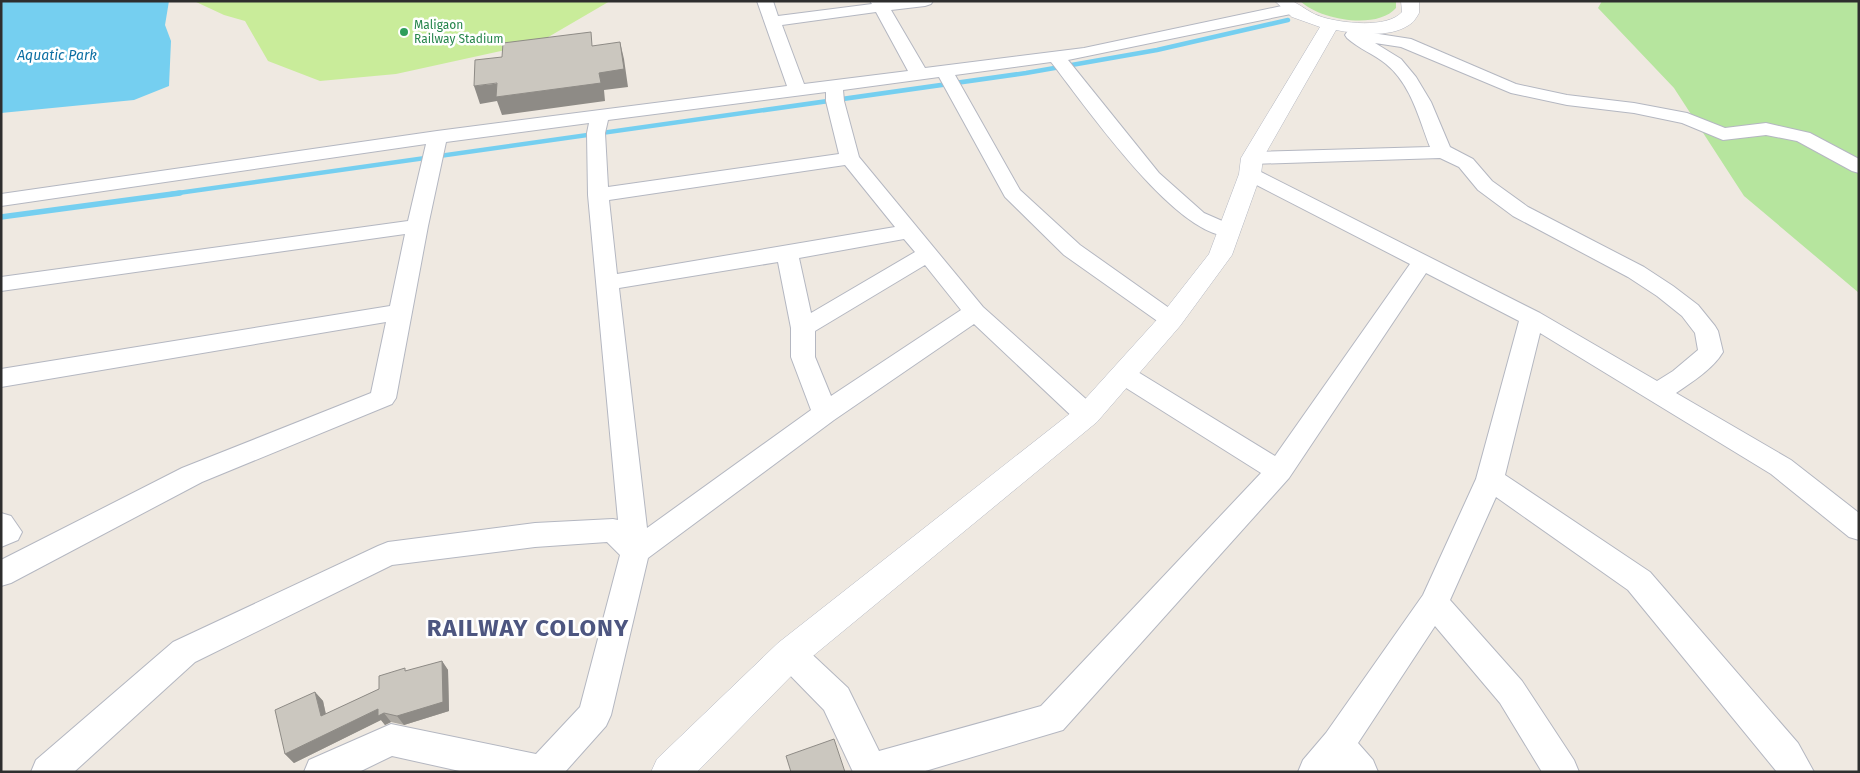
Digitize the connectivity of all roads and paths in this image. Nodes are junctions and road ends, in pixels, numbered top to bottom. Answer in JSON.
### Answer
{"nodes":[{"id":1,"x":765,"y":1,"type":"edge"},
{"id":2,"x":925,"y":1,"type":"edge"},
{"id":3,"x":1410,"y":1,"type":"edge"},
{"id":4,"x":879,"y":4,"type":"edge"},
{"id":5,"x":1287,"y":5,"type":"edge"},
{"id":6,"x":772,"y":22,"type":"junction"},
{"id":7,"x":1348,"y":29,"type":"junction"},
{"id":8,"x":1056,"y":56,"type":"junction"},
{"id":9,"x":944,"y":71,"type":"junction"},
{"id":10,"x":920,"y":74,"type":"junction"},
{"id":11,"x":834,"y":85,"type":"junction"},
{"id":12,"x":797,"y":90,"type":"junction"},
{"id":13,"x":599,"y":117,"type":"junction"},
{"id":14,"x":437,"y":138,"type":"junction"},
{"id":15,"x":1444,"y":152,"type":"junction"},
{"id":16,"x":850,"y":158,"type":"junction"},
{"id":17,"x":1251,"y":166,"type":"junction"},
{"id":18,"x":1859,"y":167,"type":"edge"},
{"id":19,"x":598,"y":195,"type":"junction"},
{"id":20,"x":1,"y":200,"type":"edge"},
{"id":21,"x":417,"y":226,"type":"junction"},
{"id":22,"x":911,"y":231,"type":"junction"},
{"id":23,"x":1229,"y":231,"type":"junction"},
{"id":24,"x":787,"y":253,"type":"junction"},
{"id":25,"x":928,"y":253,"type":"junction"},
{"id":26,"x":1422,"y":263,"type":"junction"},
{"id":27,"x":607,"y":283,"type":"junction"},
{"id":28,"x":1,"y":284,"type":"edge"},
{"id":29,"x":400,"y":312,"type":"junction"},
{"id":30,"x":975,"y":312,"type":"junction"},
{"id":31,"x":1532,"y":318,"type":"junction"},
{"id":32,"x":1171,"y":320,"type":"junction"},
{"id":33,"x":803,"y":328,"type":"junction"},
{"id":34,"x":1124,"y":375,"type":"junction"},
{"id":35,"x":1,"y":378,"type":"edge"},
{"id":36,"x":1657,"y":393,"type":"junction"},
{"id":37,"x":825,"y":413,"type":"junction"},
{"id":38,"x":1088,"y":415,"type":"junction"},
{"id":39,"x":1279,"y":471,"type":"junction"},
{"id":40,"x":1490,"y":480,"type":"junction"},
{"id":41,"x":1,"y":524,"type":"edge"},
{"id":42,"x":1859,"y":530,"type":"edge"},
{"id":43,"x":1,"y":535,"type":"edge"},
{"id":44,"x":635,"y":552,"type":"junction"},
{"id":45,"x":1,"y":574,"type":"edge"},
{"id":46,"x":1434,"y":603,"type":"junction"},
{"id":47,"x":790,"y":654,"type":"junction"},
{"id":48,"x":1338,"y":744,"type":"junction"},
{"id":49,"x":543,"y":771,"type":"edge"},
{"id":50,"x":871,"y":771,"type":"edge"},
{"id":51,"x":48,"y":772,"type":"edge"},
{"id":52,"x":321,"y":772,"type":"edge"},
{"id":53,"x":670,"y":772,"type":"edge"},
{"id":54,"x":1315,"y":772,"type":"edge"},
{"id":55,"x":1361,"y":772,"type":"edge"},
{"id":56,"x":1562,"y":772,"type":"edge"},
{"id":57,"x":1797,"y":772,"type":"edge"}],
"edges":[{"from":1,"to":6,"type":"street"},
{"from":2,"to":4,"type":"street"},
{"from":3,"to":7,"type":"street"},
{"from":4,"to":6,"type":"street"},
{"from":4,"to":10,"type":"street"},
{"from":5,"to":7,"type":"street"},
{"from":5,"to":8,"type":"street"},
{"from":6,"to":12,"type":"street"},
{"from":7,"to":15,"type":"street"},
{"from":7,"to":17,"type":"street"},
{"from":7,"to":18,"type":"street"},
{"from":8,"to":9,"type":"street"},
{"from":8,"to":23,"type":"street"},
{"from":9,"to":10,"type":"street"},
{"from":9,"to":32,"type":"street"},
{"from":10,"to":11,"type":"street"},
{"from":11,"to":12,"type":"street"},
{"from":11,"to":16,"type":"street"},
{"from":12,"to":13,"type":"street"},
{"from":13,"to":14,"type":"street"},
{"from":13,"to":19,"type":"street"},
{"from":14,"to":20,"type":"street"},
{"from":14,"to":21,"type":"street"},
{"from":15,"to":17,"type":"street"},
{"from":15,"to":36,"type":"street"},
{"from":16,"to":19,"type":"street"},
{"from":16,"to":22,"type":"street"},
{"from":17,"to":23,"type":"street"},
{"from":17,"to":26,"type":"street"},
{"from":19,"to":27,"type":"street"},
{"from":21,"to":28,"type":"street"},
{"from":21,"to":29,"type":"street"},
{"from":22,"to":24,"type":"street"},
{"from":22,"to":25,"type":"street"},
{"from":23,"to":32,"type":"street"},
{"from":24,"to":27,"type":"street"},
{"from":24,"to":33,"type":"street"},
{"from":25,"to":30,"type":"street"},
{"from":25,"to":33,"type":"street"},
{"from":26,"to":31,"type":"street"},
{"from":26,"to":39,"type":"street"},
{"from":27,"to":44,"type":"street"},
{"from":29,"to":35,"type":"street"},
{"from":29,"to":45,"type":"street"},
{"from":30,"to":37,"type":"street"},
{"from":30,"to":38,"type":"street"},
{"from":31,"to":36,"type":"street"},
{"from":31,"to":40,"type":"street"},
{"from":32,"to":34,"type":"street"},
{"from":33,"to":37,"type":"street"},
{"from":34,"to":38,"type":"street"},
{"from":34,"to":39,"type":"street"},
{"from":36,"to":42,"type":"street"},
{"from":37,"to":44,"type":"street"},
{"from":38,"to":47,"type":"street"},
{"from":39,"to":50,"type":"street"},
{"from":40,"to":46,"type":"street"},
{"from":40,"to":57,"type":"street"},
{"from":41,"to":43,"type":"street"},
{"from":44,"to":49,"type":"street"},
{"from":44,"to":51,"type":"street"},
{"from":46,"to":48,"type":"street"},
{"from":46,"to":56,"type":"street"},
{"from":47,"to":50,"type":"street"},
{"from":47,"to":53,"type":"street"},
{"from":48,"to":54,"type":"street"},
{"from":48,"to":55,"type":"street"},
{"from":49,"to":52,"type":"street"}]}
